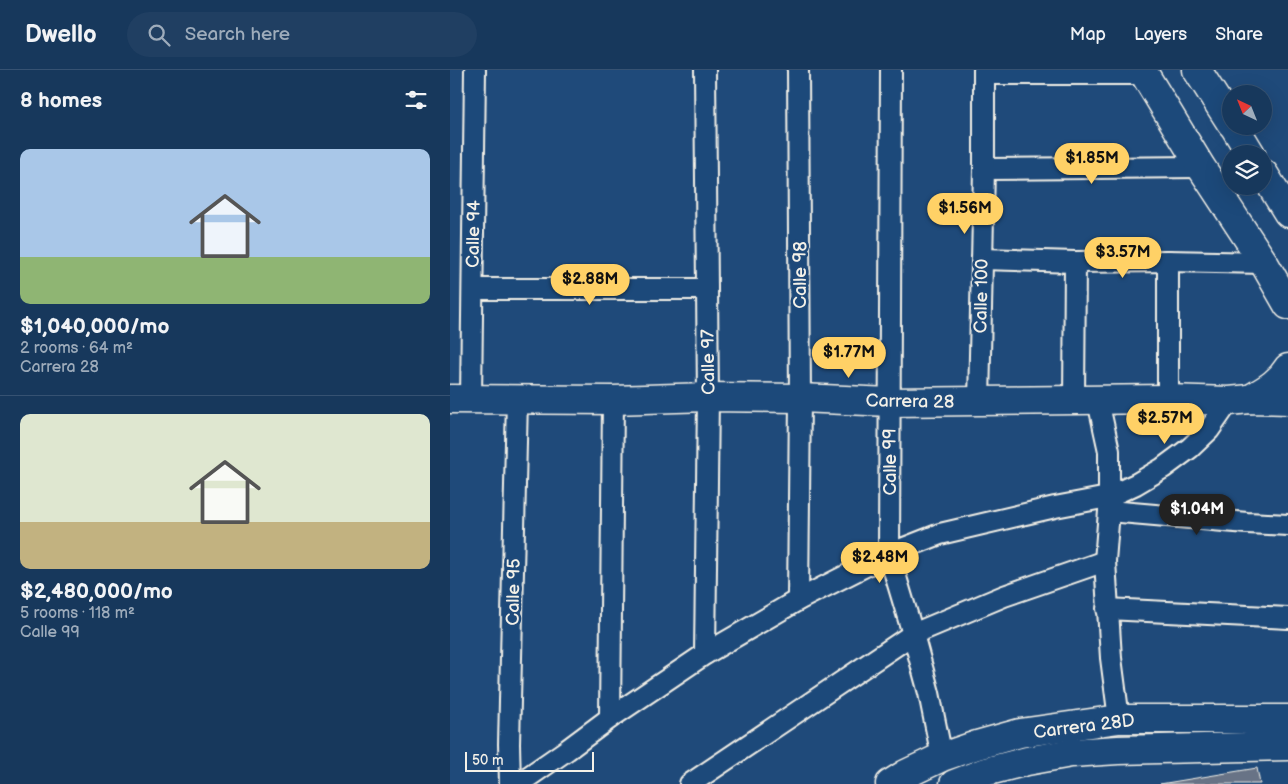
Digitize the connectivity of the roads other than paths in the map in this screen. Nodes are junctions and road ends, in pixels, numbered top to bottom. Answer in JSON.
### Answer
{"nodes":[{"id":1,"x":475,"y":70,"type":"edge"},
{"id":2,"x":705,"y":70,"type":"edge"},
{"id":3,"x":798,"y":70,"type":"edge"},
{"id":4,"x":891,"y":70,"type":"edge"},
{"id":5,"x":1197,"y":70,"type":"edge"},
{"id":6,"x":984,"y":72,"type":"edge"},
{"id":7,"x":1143,"y":72,"type":"edge"},
{"id":8,"x":1222,"y":109,"type":"edge"},
{"id":9,"x":1200,"y":167,"type":"junction"},
{"id":10,"x":984,"y":169,"type":"junction"},
{"id":11,"x":1272,"y":187,"type":"edge"},
{"id":12,"x":1288,"y":214,"type":"edge"},
{"id":13,"x":982,"y":260,"type":"junction"},
{"id":14,"x":1168,"y":261,"type":"junction"},
{"id":15,"x":1075,"y":262,"type":"junction"},
{"id":16,"x":1264,"y":263,"type":"junction"},
{"id":17,"x":472,"y":289,"type":"junction"},
{"id":18,"x":707,"y":289,"type":"junction"},
{"id":19,"x":1288,"y":305,"type":"edge"},
{"id":20,"x":1288,"y":368,"type":"edge"},
{"id":21,"x":708,"y":397,"type":"junction"},
{"id":22,"x":800,"y":398,"type":"junction"},
{"id":23,"x":461,"y":399,"type":"edge"},
{"id":24,"x":517,"y":399,"type":"junction"},
{"id":25,"x":1168,"y":399,"type":"junction"},
{"id":26,"x":613,"y":400,"type":"junction"},
{"id":27,"x":1086,"y":400,"type":"junction"},
{"id":28,"x":1240,"y":400,"type":"junction"},
{"id":29,"x":1288,"y":400,"type":"edge"},
{"id":30,"x":890,"y":402,"type":"junction"},
{"id":31,"x":979,"y":402,"type":"junction"},
{"id":32,"x":1109,"y":504,"type":"junction"},
{"id":33,"x":1288,"y":525,"type":"edge"},
{"id":34,"x":889,"y":554,"type":"junction"},
{"id":35,"x":1105,"y":561,"type":"junction"},
{"id":36,"x":798,"y":600,"type":"junction"},
{"id":37,"x":1107,"y":608,"type":"junction"},
{"id":38,"x":1288,"y":618,"type":"edge"},
{"id":39,"x":913,"y":634,"type":"junction"},
{"id":40,"x":705,"y":654,"type":"junction"},
{"id":41,"x":610,"y":718,"type":"junction"},
{"id":42,"x":1119,"y":719,"type":"junction"},
{"id":43,"x":1288,"y":719,"type":"edge"},
{"id":44,"x":1288,"y":746,"type":"edge"},
{"id":45,"x":942,"y":757,"type":"junction"},
{"id":46,"x":510,"y":784,"type":"edge"},
{"id":47,"x":518,"y":784,"type":"edge"},
{"id":48,"x":690,"y":784,"type":"edge"},
{"id":49,"x":890,"y":784,"type":"edge"},
{"id":50,"x":954,"y":784,"type":"edge"}],
"edges":[{"from":1,"to":17,"type":"street","name":"Calle 94"},
{"from":2,"to":18,"type":"street","name":"Calle 97"},
{"from":3,"to":22,"type":"street","name":"Calle 98"},
{"from":4,"to":30,"type":"street","name":"Calle 99"},
{"from":5,"to":8,"type":"street"},
{"from":6,"to":7,"type":"street"},
{"from":6,"to":10,"type":"street","name":"Calle 100"},
{"from":7,"to":9,"type":"street"},
{"from":9,"to":10,"type":"street"},
{"from":9,"to":16,"type":"street"},
{"from":10,"to":13,"type":"street","name":"Calle 100"},
{"from":11,"to":12,"type":"street"},
{"from":13,"to":15,"type":"street"},
{"from":13,"to":31,"type":"street","name":"Calle 100"},
{"from":14,"to":15,"type":"street"},
{"from":14,"to":16,"type":"street"},
{"from":14,"to":25,"type":"street"},
{"from":15,"to":27,"type":"street"},
{"from":16,"to":19,"type":"street"},
{"from":17,"to":18,"type":"street"},
{"from":17,"to":23,"type":"street","name":"Calle 94"},
{"from":18,"to":21,"type":"street","name":"Calle 97"},
{"from":20,"to":28,"type":"street"},
{"from":21,"to":22,"type":"street","name":"Carrera 28"},
{"from":21,"to":26,"type":"street","name":"Carrera 28"},
{"from":21,"to":40,"type":"street","name":"Calle 97"},
{"from":22,"to":30,"type":"street","name":"Carrera 28"},
{"from":22,"to":36,"type":"street","name":"Calle 98"},
{"from":23,"to":24,"type":"street","name":"Carrera 28"},
{"from":24,"to":26,"type":"street","name":"Carrera 28"},
{"from":24,"to":46,"type":"street","name":"Calle 95"},
{"from":25,"to":27,"type":"street","name":"Carrera 28"},
{"from":25,"to":28,"type":"street","name":"Carrera 28"},
{"from":26,"to":41,"type":"street"},
{"from":27,"to":31,"type":"street","name":"Carrera 28"},
{"from":27,"to":32,"type":"street"},
{"from":28,"to":29,"type":"street","name":"Carrera 28"},
{"from":28,"to":32,"type":"street"},
{"from":30,"to":31,"type":"street","name":"Carrera 28"},
{"from":30,"to":34,"type":"street","name":"Calle 99"},
{"from":32,"to":33,"type":"street"},
{"from":32,"to":34,"type":"street"},
{"from":32,"to":35,"type":"street"},
{"from":34,"to":36,"type":"street"},
{"from":34,"to":39,"type":"street","name":"Calle 99"},
{"from":35,"to":37,"type":"street"},
{"from":35,"to":39,"type":"street"},
{"from":36,"to":40,"type":"street"},
{"from":37,"to":38,"type":"street"},
{"from":37,"to":42,"type":"street"},
{"from":39,"to":45,"type":"street","name":"Calle 99"},
{"from":39,"to":48,"type":"street"},
{"from":40,"to":41,"type":"street"},
{"from":41,"to":47,"type":"street"},
{"from":42,"to":43,"type":"street","name":"Carrera 28D"},
{"from":42,"to":45,"type":"street","name":"Carrera 28D"},
{"from":44,"to":50,"type":"street","name":"Carrera 28D"},
{"from":45,"to":49,"type":"street","name":"Carrera 28D"}]}
